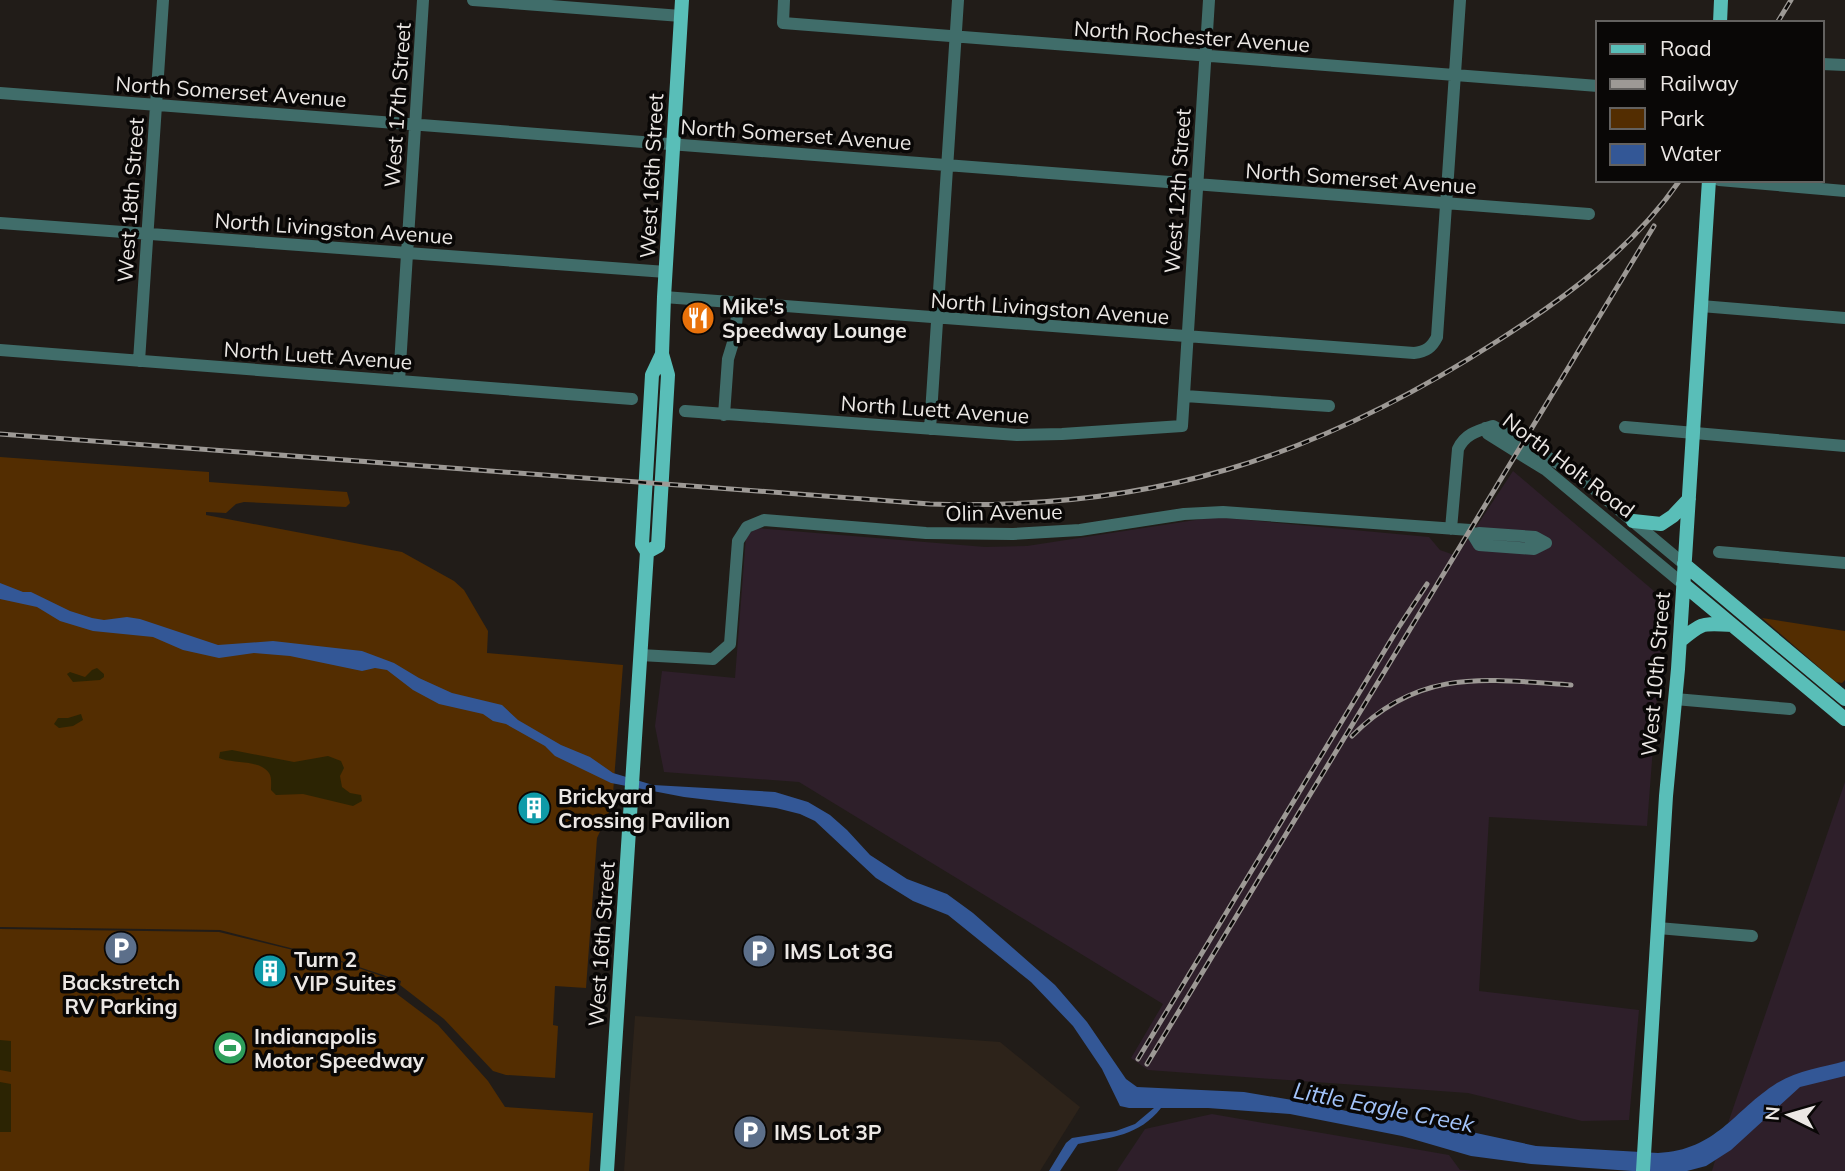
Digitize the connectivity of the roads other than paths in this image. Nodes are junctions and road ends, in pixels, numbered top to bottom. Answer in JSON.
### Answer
{"nodes":[{"id":1,"x":163,"y":0,"type":"edge"},
{"id":2,"x":423,"y":0,"type":"edge"},
{"id":3,"x":473,"y":0,"type":"edge"},
{"id":4,"x":682,"y":0,"type":"edge"},
{"id":5,"x":784,"y":0,"type":"edge"},
{"id":6,"x":958,"y":0,"type":"edge"},
{"id":7,"x":1209,"y":0,"type":"edge"},
{"id":8,"x":1460,"y":0,"type":"edge"},
{"id":9,"x":1721,"y":0,"type":"edge"},
{"id":10,"x":681,"y":16,"type":"junction"},
{"id":11,"x":1720,"y":21,"type":"edge"},
{"id":12,"x":955,"y":37,"type":"junction"},
{"id":13,"x":1206,"y":56,"type":"junction"},
{"id":14,"x":1824,"y":64,"type":"edge"},
{"id":15,"x":1845,"y":65,"type":"edge"},
{"id":16,"x":1455,"y":75,"type":"junction"},
{"id":17,"x":1596,"y":86,"type":"edge"},
{"id":18,"x":0,"y":93,"type":"edge"},
{"id":19,"x":156,"y":104,"type":"junction"},
{"id":20,"x":415,"y":124,"type":"junction"},
{"id":21,"x":674,"y":144,"type":"junction"},
{"id":22,"x":947,"y":165,"type":"junction"},
{"id":23,"x":1709,"y":182,"type":"edge"},
{"id":24,"x":1750,"y":182,"type":"edge"},
{"id":25,"x":1197,"y":184,"type":"junction"},
{"id":26,"x":1845,"y":191,"type":"edge"},
{"id":27,"x":1447,"y":204,"type":"junction"},
{"id":28,"x":1589,"y":214,"type":"dead end"},
{"id":29,"x":0,"y":223,"type":"edge"},
{"id":30,"x":148,"y":233,"type":"junction"},
{"id":31,"x":407,"y":252,"type":"junction"},
{"id":32,"x":666,"y":272,"type":"junction"},
{"id":33,"x":664,"y":297,"type":"junction"},
{"id":34,"x":738,"y":304,"type":"junction"},
{"id":35,"x":1701,"y":306,"type":"junction"},
{"id":36,"x":1845,"y":318,"type":"edge"},
{"id":37,"x":938,"y":319,"type":"junction"},
{"id":38,"x":1187,"y":338,"type":"junction"},
{"id":39,"x":0,"y":350,"type":"edge"},
{"id":40,"x":139,"y":361,"type":"junction"},
{"id":41,"x":399,"y":380,"type":"junction"},
{"id":42,"x":1185,"y":396,"type":"junction"},
{"id":43,"x":632,"y":399,"type":"dead end"},
{"id":44,"x":1329,"y":406,"type":"dead end"},
{"id":45,"x":685,"y":411,"type":"dead end"},
{"id":46,"x":724,"y":415,"type":"junction"},
{"id":47,"x":1182,"y":426,"type":"joint"},
{"id":48,"x":1625,"y":427,"type":"dead end"},
{"id":49,"x":1485,"y":428,"type":"junction"},
{"id":50,"x":930,"y":429,"type":"junction"},
{"id":51,"x":1693,"y":432,"type":"junction"},
{"id":52,"x":1845,"y":446,"type":"edge"},
{"id":53,"x":1689,"y":499,"type":"junction"},
{"id":54,"x":1633,"y":521,"type":"junction"},
{"id":55,"x":1451,"y":529,"type":"junction"},
{"id":56,"x":1475,"y":538,"type":"dead end"},
{"id":57,"x":1719,"y":552,"type":"dead end"},
{"id":58,"x":1845,"y":563,"type":"edge"},
{"id":59,"x":1684,"y":564,"type":"junction"},
{"id":60,"x":1683,"y":584,"type":"junction"},
{"id":61,"x":1733,"y":625,"type":"junction"},
{"id":62,"x":1680,"y":641,"type":"junction"},
{"id":63,"x":640,"y":655,"type":"junction"},
{"id":64,"x":1675,"y":699,"type":"junction"},
{"id":65,"x":1845,"y":699,"type":"edge"},
{"id":66,"x":1790,"y":709,"type":"dead end"},
{"id":67,"x":1845,"y":719,"type":"edge"},
{"id":68,"x":1658,"y":928,"type":"junction"},
{"id":69,"x":1752,"y":936,"type":"dead end"},
{"id":70,"x":607,"y":1171,"type":"edge"},
{"id":71,"x":1643,"y":1171,"type":"edge"}],
"edges":[{"from":1,"to":19,"type":"street","name":"West 18th Street"},
{"from":2,"to":20,"type":"street","name":"West 17th Street"},
{"from":3,"to":10,"type":"street"},
{"from":4,"to":10,"type":"main road","name":"West 16th Street"},
{"from":5,"to":12,"type":"street","name":"North Rochester Avenue"},
{"from":6,"to":12,"type":"street"},
{"from":7,"to":13,"type":"street","name":"West 12th Street"},
{"from":8,"to":16,"type":"street"},
{"from":9,"to":11,"type":"main road"},
{"from":10,"to":21,"type":"main road","name":"West 16th Street"},
{"from":12,"to":13,"type":"street","name":"North Rochester Avenue"},
{"from":12,"to":22,"type":"street"},
{"from":13,"to":16,"type":"street","name":"North Rochester Avenue"},
{"from":13,"to":25,"type":"street","name":"West 12th Street"},
{"from":14,"to":15,"type":"street"},
{"from":16,"to":17,"type":"street","name":"North Rochester Avenue"},
{"from":16,"to":27,"type":"street"},
{"from":18,"to":19,"type":"street","name":"North Somerset Avenue"},
{"from":19,"to":20,"type":"street","name":"North Somerset Avenue"},
{"from":19,"to":30,"type":"street","name":"West 18th Street"},
{"from":20,"to":21,"type":"street","name":"North Somerset Avenue"},
{"from":20,"to":31,"type":"street","name":"West 17th Street"},
{"from":21,"to":22,"type":"street","name":"North Somerset Avenue"},
{"from":21,"to":32,"type":"main road","name":"West 16th Street"},
{"from":22,"to":25,"type":"street","name":"North Somerset Avenue"},
{"from":22,"to":37,"type":"street"},
{"from":23,"to":35,"type":"main road","name":"West 10th Street"},
{"from":24,"to":26,"type":"street"},
{"from":25,"to":27,"type":"street","name":"North Somerset Avenue"},
{"from":25,"to":38,"type":"street","name":"West 12th Street"},
{"from":27,"to":28,"type":"street","name":"North Somerset Avenue"},
{"from":27,"to":38,"type":"street","name":"North Livingston Avenue"},
{"from":29,"to":30,"type":"street","name":"North Livingston Avenue"},
{"from":30,"to":31,"type":"street","name":"North Livingston Avenue"},
{"from":30,"to":40,"type":"street","name":"West 18th Street"},
{"from":31,"to":32,"type":"street","name":"North Livingston Avenue"},
{"from":31,"to":41,"type":"street","name":"West 17th Street"},
{"from":32,"to":33,"type":"main road","name":"West 16th Street"},
{"from":33,"to":34,"type":"street","name":"North Livingston Avenue"},
{"from":33,"to":63,"type":"main road","name":"West 16th Street"},
{"from":34,"to":37,"type":"street","name":"North Livingston Avenue"},
{"from":34,"to":46,"type":"street"},
{"from":35,"to":36,"type":"street"},
{"from":35,"to":51,"type":"main road","name":"West 10th Street"},
{"from":37,"to":38,"type":"street","name":"North Livingston Avenue"},
{"from":37,"to":50,"type":"street"},
{"from":38,"to":42,"type":"street","name":"West 12th Street"},
{"from":39,"to":40,"type":"street","name":"North Luett Avenue"},
{"from":40,"to":41,"type":"street","name":"North Luett Avenue"},
{"from":41,"to":43,"type":"street","name":"North Luett Avenue"},
{"from":42,"to":44,"type":"street"},
{"from":42,"to":47,"type":"street","name":"West 12th Street"},
{"from":45,"to":46,"type":"street","name":"North Luett Avenue"},
{"from":46,"to":50,"type":"street","name":"North Luett Avenue"},
{"from":47,"to":50,"type":"street","name":"North Luett Avenue"},
{"from":48,"to":51,"type":"street"},
{"from":49,"to":54,"type":"street","name":"North Holt Road"},
{"from":49,"to":55,"type":"street"},
{"from":49,"to":60,"type":"street","name":"North Holt Road"},
{"from":51,"to":52,"type":"street"},
{"from":51,"to":53,"type":"main road","name":"West 10th Street"},
{"from":53,"to":54,"type":"main road"},
{"from":53,"to":59,"type":"main road","name":"West 10th Street"},
{"from":54,"to":59,"type":"street","name":"North Holt Road"},
{"from":55,"to":56,"type":"street","name":"Olin Avenue"},
{"from":55,"to":63,"type":"street","name":"Olin Avenue"},
{"from":57,"to":58,"type":"street"},
{"from":59,"to":60,"type":"main road","name":"West 10th Street"},
{"from":59,"to":65,"type":"main road","name":"North Holt Road"},
{"from":60,"to":61,"type":"main road","name":"North Holt Road"},
{"from":60,"to":62,"type":"main road","name":"West 10th Street"},
{"from":61,"to":62,"type":"main road"},
{"from":61,"to":67,"type":"main road","name":"North Holt Road"},
{"from":62,"to":64,"type":"main road","name":"West 10th Street"},
{"from":63,"to":70,"type":"main road","name":"West 16th Street"},
{"from":64,"to":66,"type":"street"},
{"from":64,"to":68,"type":"main road","name":"West 10th Street"},
{"from":68,"to":69,"type":"street"},
{"from":68,"to":71,"type":"main road","name":"West 10th Street"}]}
